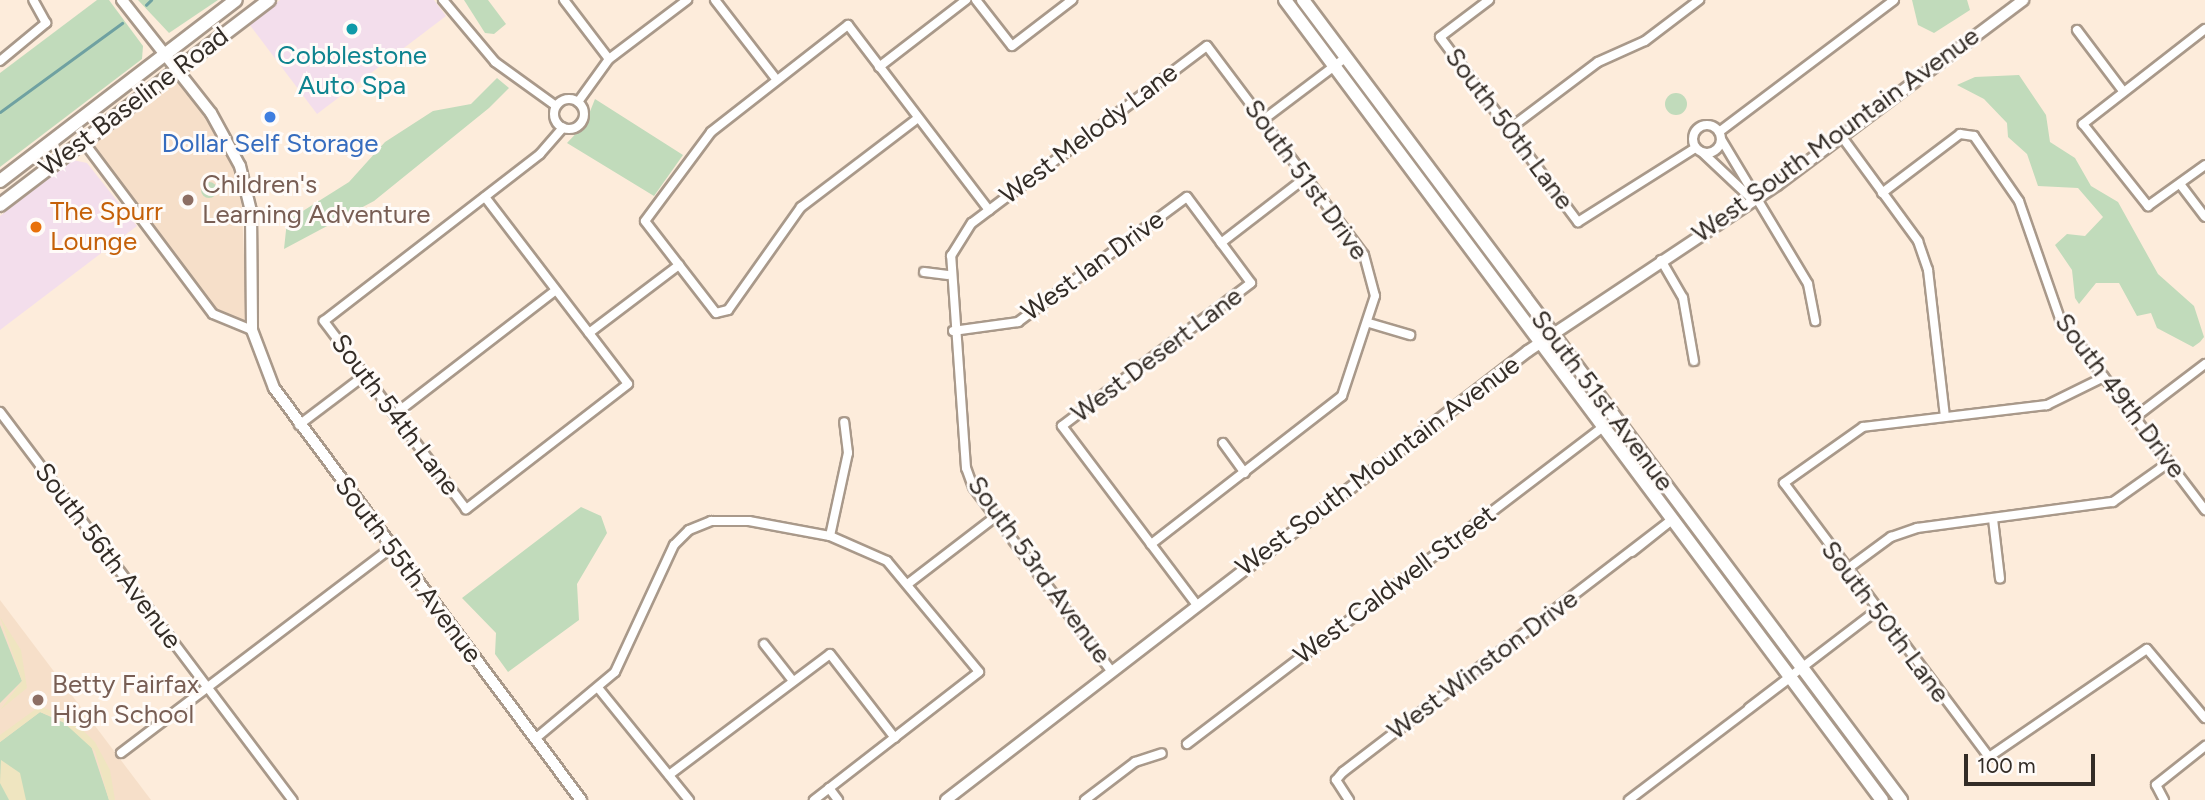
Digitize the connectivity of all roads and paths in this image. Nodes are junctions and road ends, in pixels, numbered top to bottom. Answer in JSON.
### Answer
{"nodes":[{"id":1,"x":33,"y":0,"type":"edge"},
{"id":2,"x":236,"y":0,"type":"edge"},
{"id":3,"x":269,"y":0,"type":"edge"},
{"id":4,"x":443,"y":0,"type":"edge"},
{"id":5,"x":564,"y":0,"type":"edge"},
{"id":6,"x":687,"y":0,"type":"edge"},
{"id":7,"x":715,"y":0,"type":"edge"},
{"id":8,"x":966,"y":0,"type":"edge"},
{"id":9,"x":976,"y":0,"type":"edge"},
{"id":10,"x":1073,"y":0,"type":"edge"},
{"id":11,"x":1285,"y":0,"type":"edge"},
{"id":12,"x":1303,"y":0,"type":"edge"},
{"id":13,"x":1489,"y":0,"type":"edge"},
{"id":14,"x":1699,"y":0,"type":"edge"},
{"id":15,"x":1894,"y":0,"type":"edge"},
{"id":16,"x":2023,"y":0,"type":"edge"},
{"id":17,"x":125,"y":4,"type":"edge"},
{"id":18,"x":2205,"y":29,"type":"edge"},
{"id":19,"x":2077,"y":30,"type":"dead end"},
{"id":20,"x":1207,"y":46,"type":"joint"},
{"id":21,"x":165,"y":55,"type":"junction"},
{"id":22,"x":1345,"y":58,"type":"junction"},
{"id":23,"x":609,"y":59,"type":"junction"},
{"id":24,"x":0,"y":61,"type":"edge"},
{"id":25,"x":879,"y":67,"type":"junction"},
{"id":26,"x":1333,"y":68,"type":"junction"},
{"id":27,"x":178,"y":70,"type":"junction"},
{"id":28,"x":776,"y":79,"type":"junction"},
{"id":29,"x":2123,"y":91,"type":"junction"},
{"id":30,"x":578,"y":102,"type":"junction"},
{"id":31,"x":556,"y":106,"type":"junction"},
{"id":32,"x":918,"y":118,"type":"junction"},
{"id":33,"x":1263,"y":120,"type":"junction"},
{"id":34,"x":563,"y":128,"type":"junction"},
{"id":35,"x":1509,"y":129,"type":"junction"},
{"id":36,"x":1720,"y":136,"type":"junction"},
{"id":37,"x":1842,"y":137,"type":"junction"},
{"id":38,"x":83,"y":141,"type":"junction"},
{"id":39,"x":1699,"y":150,"type":"junction"},
{"id":40,"x":2205,"y":165,"type":"edge"},
{"id":41,"x":1306,"y":178,"type":"junction"},
{"id":42,"x":0,"y":181,"type":"edge"},
{"id":43,"x":2180,"y":184,"type":"junction"},
{"id":44,"x":1882,"y":193,"type":"junction"},
{"id":45,"x":485,"y":197,"type":"junction"},
{"id":46,"x":1754,"y":201,"type":"junction"},
{"id":47,"x":0,"y":205,"type":"edge"},
{"id":48,"x":989,"y":210,"type":"junction"},
{"id":49,"x":2205,"y":217,"type":"edge"},
{"id":50,"x":972,"y":223,"type":"joint"},
{"id":51,"x":1221,"y":243,"type":"junction"},
{"id":52,"x":1661,"y":260,"type":"junction"},
{"id":53,"x":679,"y":265,"type":"junction"},
{"id":54,"x":924,"y":272,"type":"dead end"},
{"id":55,"x":948,"y":275,"type":"junction"},
{"id":56,"x":556,"y":290,"type":"junction"},
{"id":57,"x":1815,"y":321,"type":"dead end"},
{"id":58,"x":1369,"y":323,"type":"junction"},
{"id":59,"x":252,"y":330,"type":"junction"},
{"id":60,"x":953,"y":331,"type":"junction"},
{"id":61,"x":589,"y":333,"type":"junction"},
{"id":62,"x":1410,"y":335,"type":"dead end"},
{"id":63,"x":1555,"y":338,"type":"junction"},
{"id":64,"x":1540,"y":343,"type":"junction"},
{"id":65,"x":1694,"y":361,"type":"dead end"},
{"id":66,"x":2205,"y":364,"type":"edge"},
{"id":67,"x":365,"y":375,"type":"junction"},
{"id":68,"x":2104,"y":377,"type":"junction"},
{"id":69,"x":0,"y":412,"type":"edge"},
{"id":70,"x":395,"y":414,"type":"junction"},
{"id":71,"x":1945,"y":415,"type":"junction"},
{"id":72,"x":2134,"y":418,"type":"junction"},
{"id":73,"x":844,"y":422,"type":"dead end"},
{"id":74,"x":299,"y":425,"type":"junction"},
{"id":75,"x":1603,"y":427,"type":"junction"},
{"id":76,"x":1223,"y":443,"type":"dead end"},
{"id":77,"x":2168,"y":463,"type":"junction"},
{"id":78,"x":1245,"y":473,"type":"junction"},
{"id":79,"x":2205,"y":510,"type":"edge"},
{"id":80,"x":1684,"y":511,"type":"junction"},
{"id":81,"x":995,"y":517,"type":"junction"},
{"id":82,"x":1993,"y":519,"type":"junction"},
{"id":83,"x":1672,"y":520,"type":"junction"},
{"id":84,"x":830,"y":536,"type":"junction"},
{"id":85,"x":1151,"y":544,"type":"junction"},
{"id":86,"x":391,"y":548,"type":"junction"},
{"id":87,"x":1846,"y":570,"type":"junction"},
{"id":88,"x":2000,"y":579,"type":"dead end"},
{"id":89,"x":909,"y":583,"type":"junction"},
{"id":90,"x":1197,"y":605,"type":"junction"},
{"id":91,"x":1877,"y":611,"type":"junction"},
{"id":92,"x":764,"y":644,"type":"dead end"},
{"id":93,"x":1803,"y":668,"type":"junction"},
{"id":94,"x":1112,"y":672,"type":"junction"},
{"id":95,"x":1791,"y":677,"type":"junction"},
{"id":96,"x":793,"y":681,"type":"junction"},
{"id":97,"x":207,"y":687,"type":"junction"},
{"id":98,"x":599,"y":690,"type":"junction"},
{"id":99,"x":2205,"y":718,"type":"edge"},
{"id":100,"x":895,"y":738,"type":"junction"},
{"id":101,"x":535,"y":739,"type":"junction"},
{"id":102,"x":1187,"y":744,"type":"dead end"},
{"id":103,"x":2205,"y":746,"type":"edge"},
{"id":104,"x":121,"y":753,"type":"dead end"},
{"id":105,"x":1162,"y":753,"type":"dead end"},
{"id":106,"x":669,"y":775,"type":"junction"},
{"id":107,"x":829,"y":789,"type":"junction"},
{"id":108,"x":292,"y":800,"type":"edge"},
{"id":109,"x":581,"y":800,"type":"edge"},
{"id":110,"x":689,"y":800,"type":"edge"},
{"id":111,"x":814,"y":800,"type":"edge"},
{"id":112,"x":838,"y":800,"type":"edge"},
{"id":113,"x":946,"y":800,"type":"edge"},
{"id":114,"x":1085,"y":800,"type":"edge"},
{"id":115,"x":1349,"y":800,"type":"edge"},
{"id":116,"x":1629,"y":800,"type":"edge"},
{"id":117,"x":1882,"y":800,"type":"edge"},
{"id":118,"x":1901,"y":800,"type":"edge"},
{"id":119,"x":2164,"y":800,"type":"edge"}],
"edges":[{"from":1,"to":24,"type":"street"},
{"from":2,"to":21,"type":"main road","name":"West Baseline Road"},
{"from":3,"to":27,"type":"main road","name":"West Baseline Road"},
{"from":4,"to":31,"type":"street"},
{"from":5,"to":23,"type":"street"},
{"from":6,"to":23,"type":"street"},
{"from":7,"to":28,"type":"street"},
{"from":8,"to":25,"type":"street"},
{"from":9,"to":10,"type":"street"},
{"from":11,"to":26,"type":"main road","name":"South 51st Avenue"},
{"from":12,"to":22,"type":"main road","name":"South 51st Avenue"},
{"from":13,"to":35,"type":"street","name":"South 50th Lane"},
{"from":14,"to":35,"type":"street"},
{"from":15,"to":36,"type":"street"},
{"from":16,"to":37,"type":"street","name":"West South Mountain Avenue"},
{"from":17,"to":21,"type":"street","name":"South 55th Avenue"},
{"from":18,"to":29,"type":"street"},
{"from":19,"to":29,"type":"street"},
{"from":20,"to":33,"type":"street","name":"South 51st Drive"},
{"from":20,"to":48,"type":"street","name":"West Melody Lane"},
{"from":21,"to":27,"type":"street","name":"South 55th Avenue"},
{"from":21,"to":42,"type":"main road","name":"West Baseline Road"},
{"from":22,"to":26,"type":"street"},
{"from":22,"to":63,"type":"main road","name":"South 51st Avenue"},
{"from":23,"to":30,"type":"street"},
{"from":25,"to":28,"type":"street"},
{"from":25,"to":32,"type":"street"},
{"from":26,"to":33,"type":"street"},
{"from":26,"to":64,"type":"main road","name":"South 51st Avenue"},
{"from":27,"to":38,"type":"main road","name":"West Baseline Road"},
{"from":27,"to":59,"type":"street","name":"South 55th Avenue"},
{"from":28,"to":53,"type":"street"},
{"from":29,"to":43,"type":"street"},
{"from":30,"to":31,"type":"street"},
{"from":30,"to":34,"type":"street"},
{"from":31,"to":34,"type":"street"},
{"from":32,"to":48,"type":"street"},
{"from":32,"to":53,"type":"street"},
{"from":33,"to":41,"type":"street","name":"South 51st Drive"},
{"from":34,"to":45,"type":"street"},
{"from":35,"to":39,"type":"street","name":"South 50th Lane"},
{"from":36,"to":39,"type":"street"},
{"from":36,"to":39,"type":"street"},
{"from":36,"to":46,"type":"street"},
{"from":37,"to":44,"type":"street"},
{"from":37,"to":46,"type":"street","name":"West South Mountain Avenue"},
{"from":38,"to":47,"type":"main road","name":"West Baseline Road"},
{"from":38,"to":59,"type":"street"},
{"from":39,"to":46,"type":"street"},
{"from":40,"to":43,"type":"street"},
{"from":41,"to":51,"type":"street","name":"West Desert Lane"},
{"from":41,"to":58,"type":"street","name":"South 51st Drive"},
{"from":43,"to":49,"type":"street"},
{"from":44,"to":68,"type":"street","name":"South 49th Drive"},
{"from":44,"to":71,"type":"street"},
{"from":45,"to":56,"type":"street"},
{"from":45,"to":67,"type":"street","name":"South 54th Lane"},
{"from":46,"to":52,"type":"street","name":"West South Mountain Avenue"},
{"from":46,"to":57,"type":"street"},
{"from":48,"to":50,"type":"street","name":"West Melody Lane"},
{"from":50,"to":55,"type":"street","name":"South 53rd Avenue"},
{"from":51,"to":60,"type":"street","name":"West Ian Drive"},
{"from":51,"to":85,"type":"street","name":"West Desert Lane"},
{"from":52,"to":63,"type":"street","name":"West South Mountain Avenue"},
{"from":52,"to":65,"type":"street"},
{"from":53,"to":61,"type":"street"},
{"from":54,"to":55,"type":"street"},
{"from":55,"to":60,"type":"street","name":"South 53rd Avenue"},
{"from":56,"to":61,"type":"street"},
{"from":56,"to":70,"type":"street"},
{"from":58,"to":62,"type":"street"},
{"from":58,"to":78,"type":"street","name":"South 51st Drive"},
{"from":59,"to":74,"type":"street","name":"South 55th Avenue"},
{"from":60,"to":81,"type":"street","name":"South 53rd Avenue"},
{"from":61,"to":70,"type":"street","name":"South 54th Lane"},
{"from":63,"to":64,"type":"street","name":"West South Mountain Avenue"},
{"from":63,"to":80,"type":"main road","name":"South 51st Avenue"},
{"from":64,"to":75,"type":"main road","name":"South 51st Avenue"},
{"from":64,"to":90,"type":"street","name":"West South Mountain Avenue"},
{"from":66,"to":72,"type":"street"},
{"from":67,"to":70,"type":"street","name":"South 54th Lane"},
{"from":67,"to":74,"type":"street"},
{"from":68,"to":71,"type":"street"},
{"from":68,"to":72,"type":"street","name":"South 49th Drive"},
{"from":69,"to":97,"type":"street","name":"South 56th Avenue"},
{"from":71,"to":87,"type":"street","name":"South 50th Lane"},
{"from":72,"to":77,"type":"street","name":"South 49th Drive"},
{"from":73,"to":84,"type":"street"},
{"from":74,"to":86,"type":"street","name":"South 55th Avenue"},
{"from":75,"to":83,"type":"main road","name":"South 51st Avenue"},
{"from":75,"to":102,"type":"street","name":"West Caldwell Street"},
{"from":76,"to":78,"type":"street"},
{"from":77,"to":79,"type":"street","name":"South 49th Drive"},
{"from":77,"to":82,"type":"street"},
{"from":78,"to":85,"type":"street","name":"South 51st Drive"},
{"from":80,"to":83,"type":"street","name":"West Winston Drive"},
{"from":80,"to":93,"type":"main road","name":"South 51st Avenue"},
{"from":81,"to":89,"type":"street"},
{"from":81,"to":94,"type":"street","name":"South 53rd Avenue"},
{"from":82,"to":87,"type":"street"},
{"from":82,"to":88,"type":"street"},
{"from":83,"to":95,"type":"main road","name":"South 51st Avenue"},
{"from":83,"to":115,"type":"street","name":"West Winston Drive"},
{"from":84,"to":89,"type":"street"},
{"from":84,"to":98,"type":"street"},
{"from":85,"to":90,"type":"street"},
{"from":86,"to":97,"type":"street"},
{"from":86,"to":101,"type":"street","name":"South 55th Avenue"},
{"from":87,"to":91,"type":"street","name":"South 50th Lane"},
{"from":89,"to":100,"type":"street"},
{"from":90,"to":94,"type":"street","name":"West South Mountain Avenue"},
{"from":91,"to":93,"type":"street"},
{"from":91,"to":99,"type":"street","name":"South 50th Lane"},
{"from":92,"to":96,"type":"street"},
{"from":93,"to":95,"type":"street"},
{"from":93,"to":118,"type":"main road","name":"South 51st Avenue"},
{"from":94,"to":113,"type":"street","name":"West South Mountain Avenue"},
{"from":95,"to":116,"type":"street"},
{"from":95,"to":117,"type":"main road","name":"South 51st Avenue"},
{"from":96,"to":100,"type":"street"},
{"from":96,"to":106,"type":"street"},
{"from":97,"to":104,"type":"street"},
{"from":97,"to":108,"type":"street","name":"South 56th Avenue"},
{"from":98,"to":101,"type":"street"},
{"from":98,"to":106,"type":"street"},
{"from":100,"to":107,"type":"street"},
{"from":101,"to":109,"type":"street","name":"South 55th Avenue"},
{"from":103,"to":119,"type":"street"},
{"from":105,"to":114,"type":"street"},
{"from":106,"to":110,"type":"street"},
{"from":107,"to":111,"type":"street"},
{"from":107,"to":112,"type":"street"}]}
